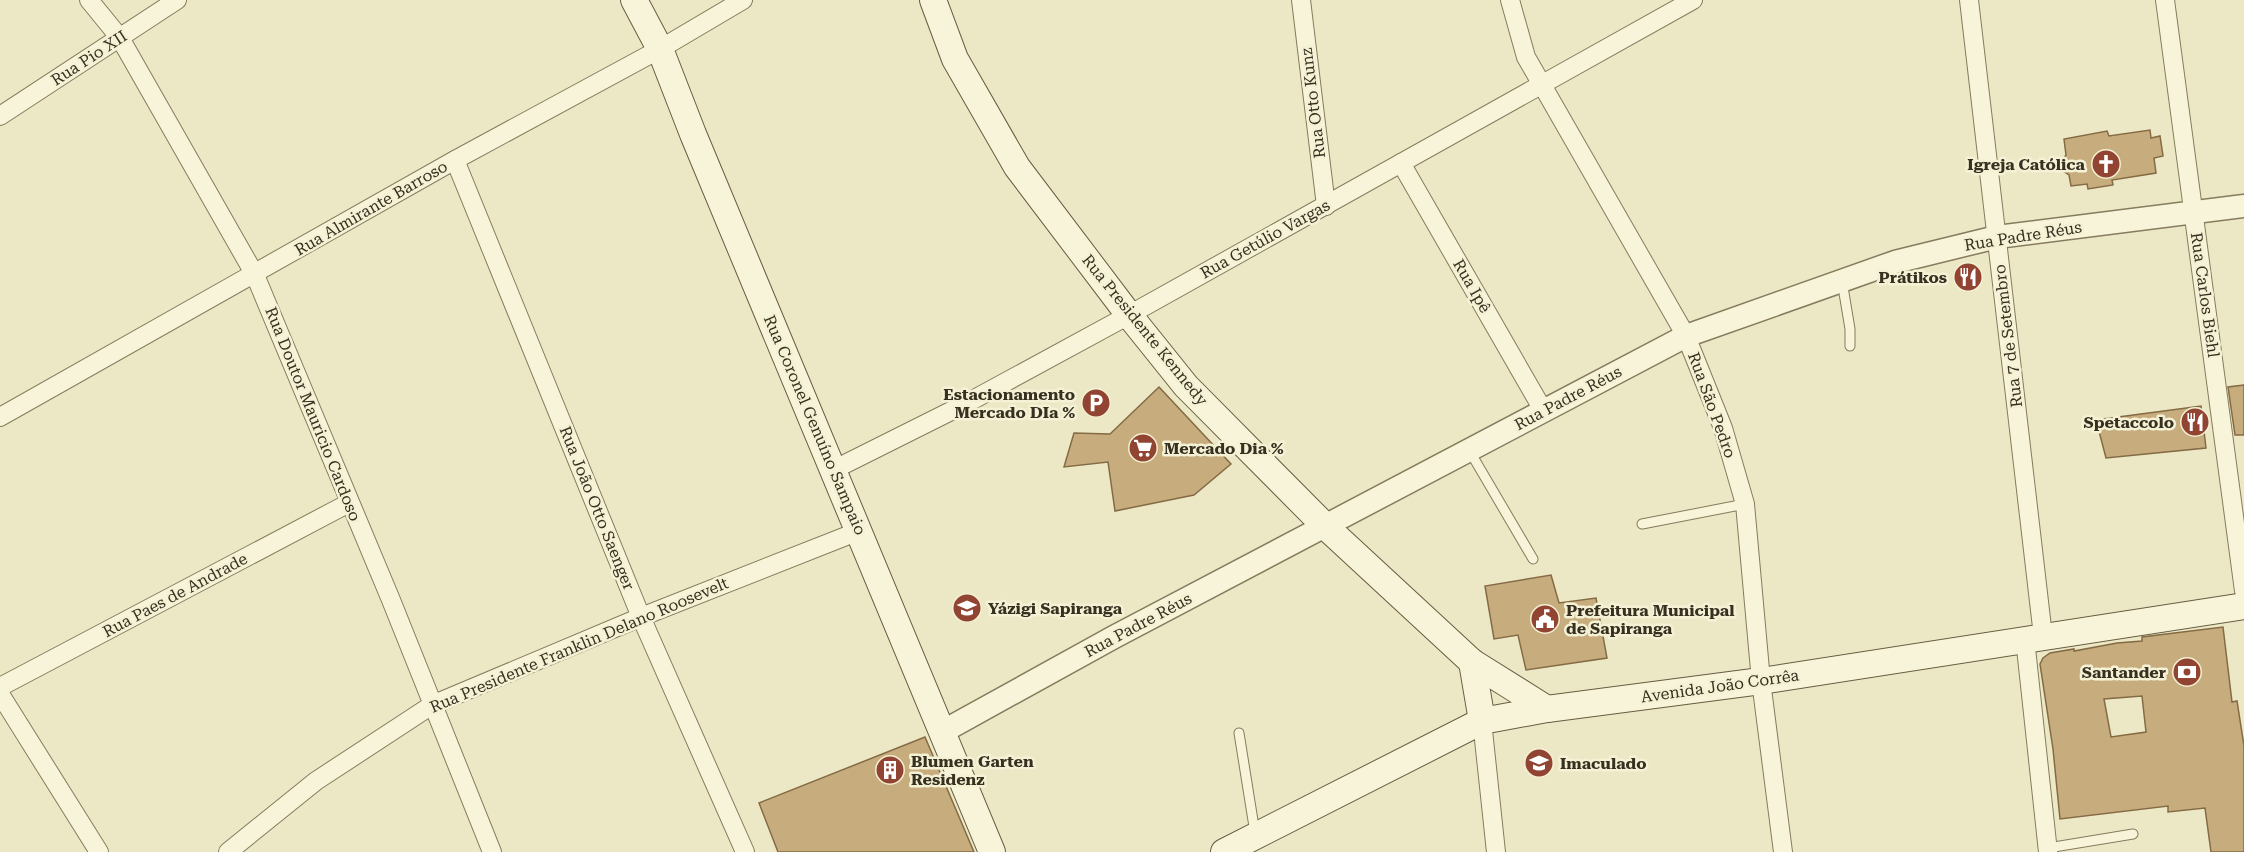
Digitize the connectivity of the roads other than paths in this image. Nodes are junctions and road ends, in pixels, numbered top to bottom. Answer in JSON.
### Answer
{"nodes":[{"id":1,"x":89,"y":0,"type":"edge"},
{"id":2,"x":177,"y":0,"type":"edge"},
{"id":3,"x":634,"y":0,"type":"edge"},
{"id":4,"x":743,"y":0,"type":"edge"},
{"id":5,"x":933,"y":0,"type":"edge"},
{"id":6,"x":1301,"y":0,"type":"edge"},
{"id":7,"x":1510,"y":0,"type":"edge"},
{"id":8,"x":1693,"y":0,"type":"edge"},
{"id":9,"x":1969,"y":0,"type":"edge"},
{"id":10,"x":2165,"y":0,"type":"edge"},
{"id":11,"x":120,"y":38,"type":"junction"},
{"id":12,"x":660,"y":49,"type":"junction"},
{"id":13,"x":1541,"y":86,"type":"junction"},
{"id":14,"x":0,"y":116,"type":"edge"},
{"id":15,"x":455,"y":160,"type":"junction"},
{"id":16,"x":1401,"y":163,"type":"junction"},
{"id":17,"x":1326,"y":206,"type":"junction"},
{"id":18,"x":2244,"y":206,"type":"edge"},
{"id":19,"x":2194,"y":212,"type":"junction"},
{"id":20,"x":1997,"y":237,"type":"junction"},
{"id":21,"x":255,"y":275,"type":"junction"},
{"id":22,"x":1842,"y":281,"type":"junction"},
{"id":23,"x":1130,"y":315,"type":"junction"},
{"id":24,"x":1686,"y":336,"type":"junction"},
{"id":25,"x":1850,"y":346,"type":"dead end"},
{"id":26,"x":1543,"y":410,"type":"junction"},
{"id":27,"x":0,"y":417,"type":"edge"},
{"id":28,"x":1469,"y":450,"type":"junction"},
{"id":29,"x":833,"y":471,"type":"junction"},
{"id":30,"x":349,"y":504,"type":"junction"},
{"id":31,"x":1745,"y":504,"type":"junction"},
{"id":32,"x":1642,"y":524,"type":"dead end"},
{"id":33,"x":1326,"y":527,"type":"junction"},
{"id":34,"x":859,"y":531,"type":"junction"},
{"id":35,"x":1533,"y":559,"type":"dead end"},
{"id":36,"x":2244,"y":591,"type":"edge"},
{"id":37,"x":2244,"y":606,"type":"edge"},
{"id":38,"x":641,"y":617,"type":"junction"},
{"id":39,"x":2034,"y":638,"type":"junction"},
{"id":40,"x":1472,"y":663,"type":"junction"},
{"id":41,"x":1761,"y":681,"type":"junction"},
{"id":42,"x":0,"y":687,"type":"edge"},
{"id":43,"x":0,"y":694,"type":"edge"},
{"id":44,"x":432,"y":705,"type":"junction"},
{"id":45,"x":1547,"y":709,"type":"junction"},
{"id":46,"x":1482,"y":721,"type":"junction"},
{"id":47,"x":942,"y":732,"type":"junction"},
{"id":48,"x":1239,"y":733,"type":"dead end"},
{"id":49,"x":2133,"y":834,"type":"dead end"},
{"id":50,"x":1255,"y":835,"type":"junction"},
{"id":51,"x":2048,"y":850,"type":"edge"},
{"id":52,"x":99,"y":852,"type":"edge"},
{"id":53,"x":228,"y":852,"type":"edge"},
{"id":54,"x":492,"y":852,"type":"edge"},
{"id":55,"x":745,"y":852,"type":"edge"},
{"id":56,"x":992,"y":852,"type":"edge"},
{"id":57,"x":1224,"y":852,"type":"edge"},
{"id":58,"x":1496,"y":852,"type":"edge"},
{"id":59,"x":1783,"y":852,"type":"edge"}],
"edges":[{"from":1,"to":11,"type":"street","name":"Rua Doutor Mauricio Cardoso"},
{"from":2,"to":11,"type":"street","name":"Rua Pio XII"},
{"from":3,"to":12,"type":"main road","name":"Rua Coronel Genuíno Sampaio"},
{"from":4,"to":12,"type":"street","name":"Rua Almirante Barroso"},
{"from":5,"to":23,"type":"main road","name":"Rua Presidente Kennedy"},
{"from":6,"to":17,"type":"street","name":"Rua Otto Kunz"},
{"from":7,"to":13,"type":"street","name":"Rua São Pedro"},
{"from":8,"to":13,"type":"street","name":"Rua Getúlio Vargas"},
{"from":9,"to":20,"type":"street","name":"Rua 7 de Setembro"},
{"from":10,"to":19,"type":"street","name":"Rua Carlos Biehl"},
{"from":11,"to":14,"type":"street","name":"Rua Pio XII"},
{"from":11,"to":21,"type":"street","name":"Rua Doutor Mauricio Cardoso"},
{"from":12,"to":15,"type":"street","name":"Rua Almirante Barroso"},
{"from":12,"to":29,"type":"main road","name":"Rua Coronel Genuíno Sampaio"},
{"from":13,"to":16,"type":"street","name":"Rua Getúlio Vargas"},
{"from":13,"to":24,"type":"street","name":"Rua São Pedro"},
{"from":15,"to":21,"type":"street","name":"Rua Almirante Barroso"},
{"from":15,"to":38,"type":"street","name":"Rua João Otto Saenger"},
{"from":16,"to":17,"type":"street","name":"Rua Getúlio Vargas"},
{"from":16,"to":26,"type":"street","name":"Rua Ipê"},
{"from":17,"to":23,"type":"street","name":"Rua Getúlio Vargas"},
{"from":18,"to":19,"type":"street","name":"Rua Padre Réus"},
{"from":19,"to":20,"type":"street","name":"Rua Padre Réus"},
{"from":19,"to":36,"type":"street","name":"Rua Carlos Biehl"},
{"from":20,"to":22,"type":"street","name":"Rua Padre Réus"},
{"from":20,"to":39,"type":"street","name":"Rua 7 de Setembro"},
{"from":21,"to":27,"type":"street","name":"Rua Almirante Barroso"},
{"from":21,"to":30,"type":"street","name":"Rua Doutor Mauricio Cardoso"},
{"from":22,"to":24,"type":"street","name":"Rua Padre Réus"},
{"from":22,"to":25,"type":"lane"},
{"from":23,"to":29,"type":"street","name":"Rua Getúlio Vargas"},
{"from":23,"to":33,"type":"main road","name":"Rua Presidente Kennedy"},
{"from":24,"to":26,"type":"street","name":"Rua Padre Réus"},
{"from":24,"to":31,"type":"street","name":"Rua São Pedro"},
{"from":26,"to":28,"type":"street","name":"Rua Padre Réus"},
{"from":28,"to":33,"type":"street","name":"Rua Padre Réus"},
{"from":28,"to":35,"type":"lane"},
{"from":29,"to":34,"type":"main road","name":"Rua Coronel Genuíno Sampaio"},
{"from":30,"to":42,"type":"street","name":"Rua Paes de Andrade"},
{"from":30,"to":44,"type":"street","name":"Rua Doutor Mauricio Cardoso"},
{"from":31,"to":32,"type":"lane"},
{"from":31,"to":41,"type":"street","name":"Rua São Pedro"},
{"from":33,"to":40,"type":"main road","name":"Rua Presidente Kennedy"},
{"from":33,"to":47,"type":"street","name":"Rua Padre Réus"},
{"from":34,"to":38,"type":"street","name":"Rua Presidente Franklin Delano Roosevelt"},
{"from":34,"to":47,"type":"main road","name":"Rua Coronel Genuíno Sampaio"},
{"from":37,"to":39,"type":"main road","name":"Avenida João Corrêa"},
{"from":38,"to":44,"type":"street","name":"Rua Presidente Franklin Delano Roosevelt"},
{"from":38,"to":55,"type":"street","name":"Rua João Otto Saenger"},
{"from":39,"to":41,"type":"main road","name":"Avenida João Corrêa"},
{"from":39,"to":51,"type":"street","name":"Rua 7 de Setembro"},
{"from":40,"to":45,"type":"main road","name":"Rua Presidente Kennedy"},
{"from":40,"to":46,"type":"main road"},
{"from":41,"to":45,"type":"main road","name":"Avenida João Corrêa"},
{"from":41,"to":59,"type":"street","name":"Rua São Pedro"},
{"from":43,"to":52,"type":"street"},
{"from":44,"to":53,"type":"street","name":"Rua Presidente Franklin Delano Roosevelt"},
{"from":44,"to":54,"type":"street","name":"Rua Doutor Mauricio Cardoso"},
{"from":45,"to":46,"type":"main road","name":"Avenida João Corrêa"},
{"from":46,"to":50,"type":"main road","name":"Avenida João Corrêa"},
{"from":46,"to":58,"type":"street"},
{"from":47,"to":56,"type":"main road","name":"Rua Coronel Genuíno Sampaio"},
{"from":48,"to":50,"type":"lane"},
{"from":49,"to":51,"type":"lane"},
{"from":50,"to":57,"type":"main road","name":"Avenida João Corrêa"}]}
